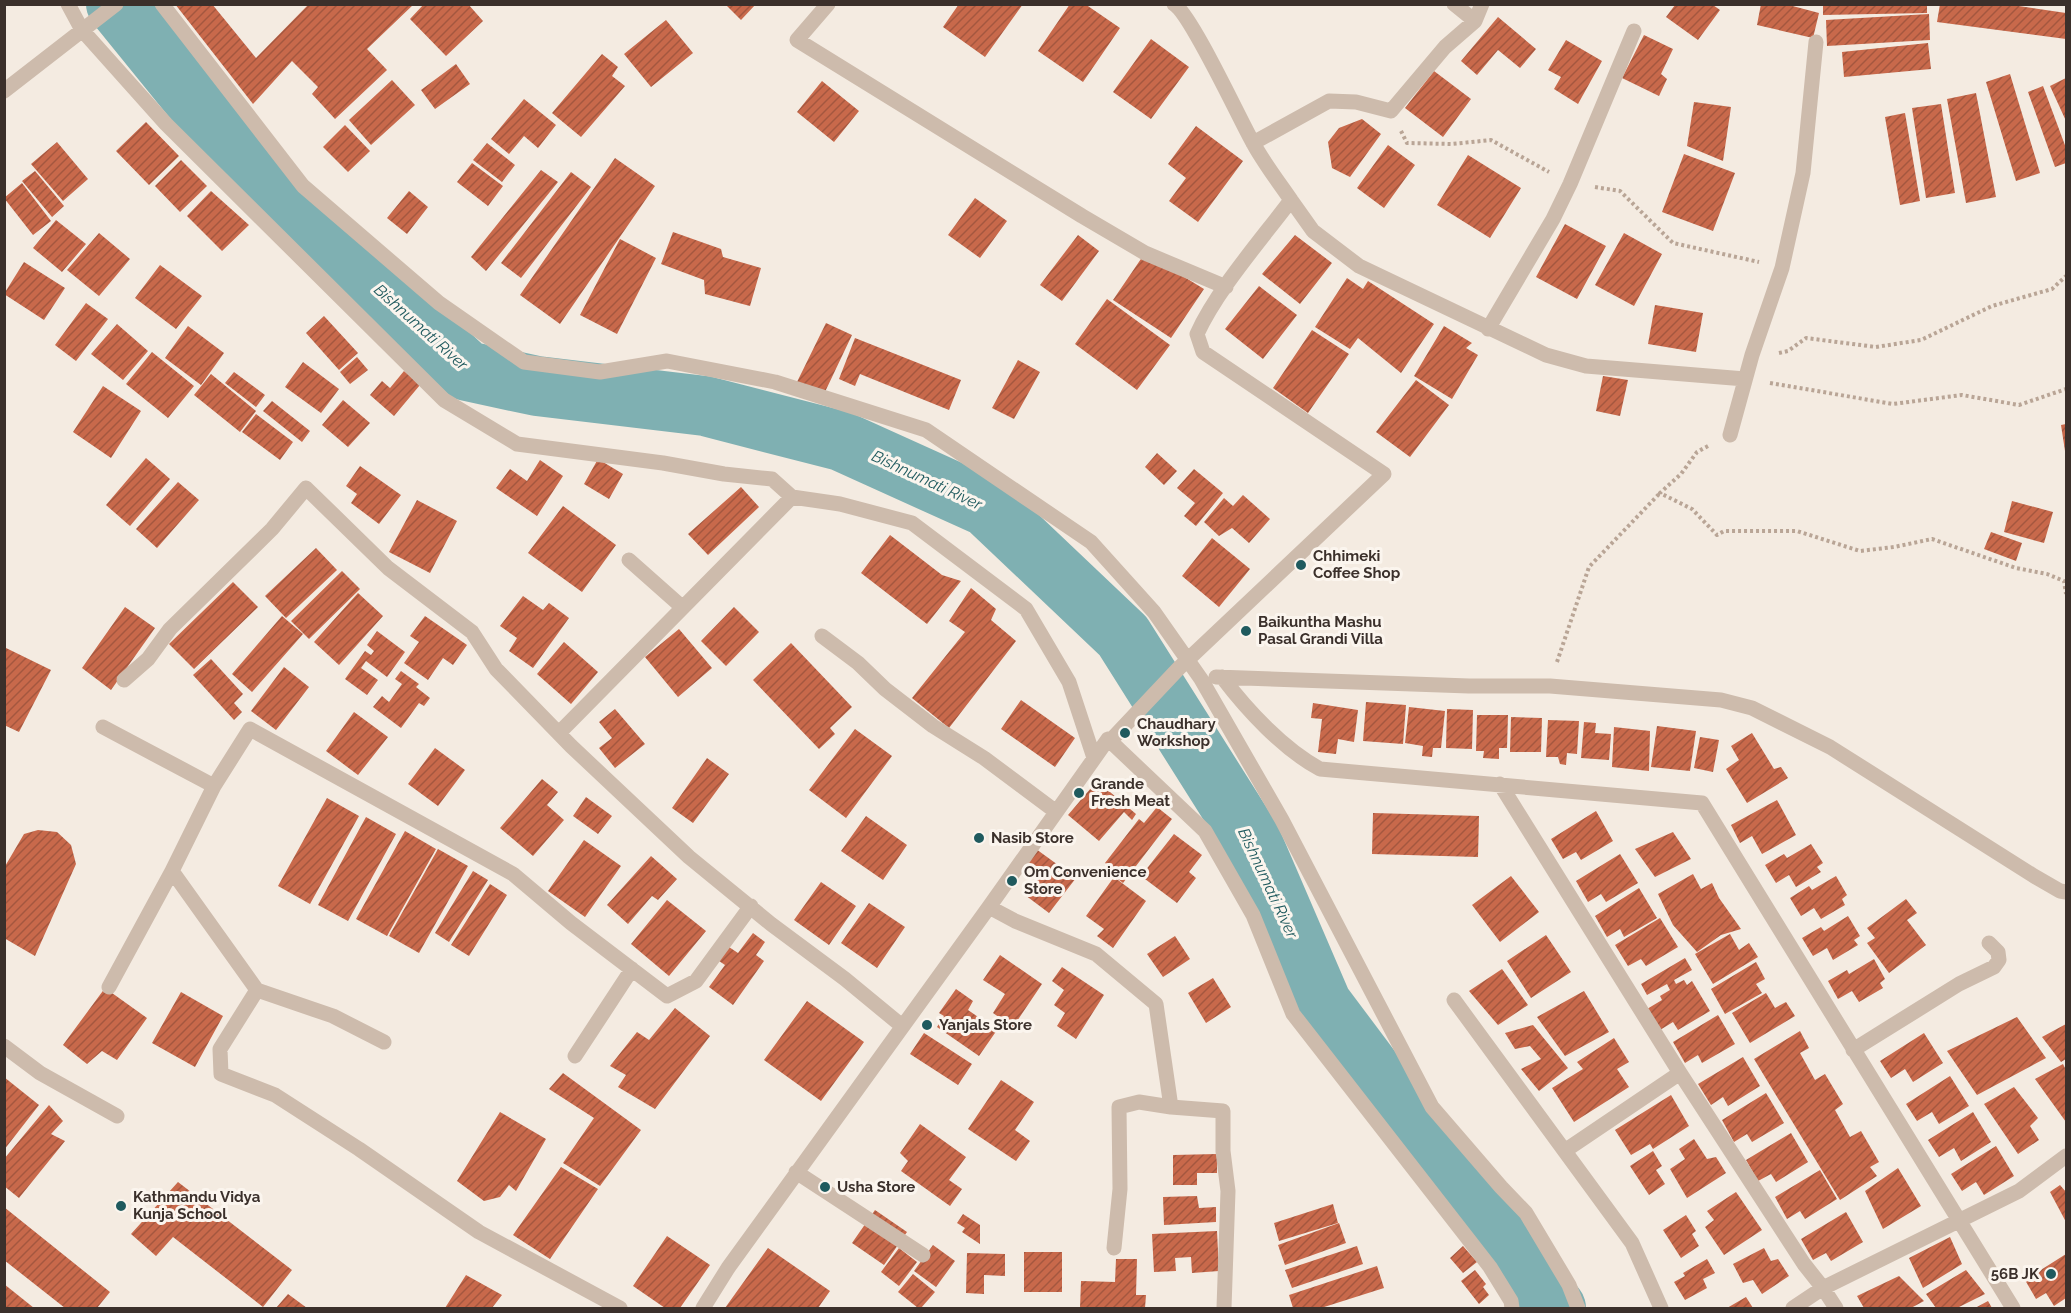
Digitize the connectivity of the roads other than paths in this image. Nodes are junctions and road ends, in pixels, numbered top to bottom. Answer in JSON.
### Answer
{"nodes":[{"id":1,"x":68,"y":4,"type":"edge"},
{"id":2,"x":116,"y":4,"type":"edge"},
{"id":3,"x":162,"y":4,"type":"edge"},
{"id":4,"x":828,"y":4,"type":"edge"},
{"id":5,"x":1174,"y":4,"type":"edge"},
{"id":6,"x":1454,"y":4,"type":"edge"},
{"id":7,"x":1482,"y":4,"type":"edge"},
{"id":8,"x":1475,"y":21,"type":"junction"},
{"id":9,"x":88,"y":26,"type":"junction"},
{"id":10,"x":1634,"y":31,"type":"dead end"},
{"id":11,"x":1816,"y":42,"type":"dead end"},
{"id":12,"x":4,"y":91,"type":"edge"},
{"id":13,"x":1253,"y":143,"type":"junction"},
{"id":14,"x":1291,"y":200,"type":"junction"},
{"id":15,"x":1226,"y":287,"type":"junction"},
{"id":16,"x":1488,"y":329,"type":"junction"},
{"id":17,"x":1745,"y":379,"type":"junction"},
{"id":18,"x":1730,"y":435,"type":"road end"},
{"id":19,"x":792,"y":497,"type":"junction"},
{"id":20,"x":629,"y":560,"type":"dead end"},
{"id":21,"x":682,"y":607,"type":"junction"},
{"id":22,"x":822,"y":636,"type":"dead end"},
{"id":23,"x":1182,"y":664,"type":"junction"},
{"id":24,"x":1222,"y":677,"type":"junction"},
{"id":25,"x":1201,"y":679,"type":"junction"},
{"id":26,"x":124,"y":680,"type":"dead end"},
{"id":27,"x":103,"y":728,"type":"dead end"},
{"id":28,"x":560,"y":732,"type":"junction"},
{"id":29,"x":1110,"y":739,"type":"junction"},
{"id":30,"x":1094,"y":758,"type":"junction"},
{"id":31,"x":1500,"y":784,"type":"junction"},
{"id":32,"x":214,"y":786,"type":"junction"},
{"id":33,"x":1055,"y":811,"type":"junction"},
{"id":34,"x":172,"y":871,"type":"junction"},
{"id":35,"x":2067,"y":892,"type":"edge"},
{"id":36,"x":751,"y":906,"type":"junction"},
{"id":37,"x":989,"y":907,"type":"junction"},
{"id":38,"x":1989,"y":943,"type":"dead end"},
{"id":39,"x":632,"y":969,"type":"junction"},
{"id":40,"x":109,"y":987,"type":"dead end"},
{"id":41,"x":257,"y":990,"type":"junction"},
{"id":42,"x":1455,"y":1000,"type":"dead end"},
{"id":43,"x":902,"y":1026,"type":"junction"},
{"id":44,"x":384,"y":1042,"type":"dead end"},
{"id":45,"x":4,"y":1046,"type":"edge"},
{"id":46,"x":1853,"y":1050,"type":"junction"},
{"id":47,"x":575,"y":1056,"type":"dead end"},
{"id":48,"x":1680,"y":1073,"type":"junction"},
{"id":49,"x":1171,"y":1107,"type":"junction"},
{"id":50,"x":117,"y":1116,"type":"dead end"},
{"id":51,"x":1566,"y":1150,"type":"junction"},
{"id":52,"x":2067,"y":1156,"type":"edge"},
{"id":53,"x":796,"y":1172,"type":"junction"},
{"id":54,"x":1958,"y":1219,"type":"junction"},
{"id":55,"x":1114,"y":1248,"type":"dead end"},
{"id":56,"x":923,"y":1255,"type":"dead end"},
{"id":57,"x":1823,"y":1288,"type":"junction"},
{"id":58,"x":620,"y":1308,"type":"edge"},
{"id":59,"x":703,"y":1308,"type":"edge"},
{"id":60,"x":1224,"y":1308,"type":"edge"},
{"id":61,"x":1512,"y":1308,"type":"edge"},
{"id":62,"x":1578,"y":1308,"type":"edge"},
{"id":63,"x":1661,"y":1308,"type":"edge"},
{"id":64,"x":1793,"y":1308,"type":"edge"},
{"id":65,"x":1836,"y":1308,"type":"edge"},
{"id":66,"x":2013,"y":1308,"type":"edge"}],
"edges":[{"from":1,"to":9,"type":"street"},
{"from":2,"to":9,"type":"street"},
{"from":3,"to":23,"type":"street"},
{"from":4,"to":15,"type":"street"},
{"from":5,"to":13,"type":"street"},
{"from":6,"to":8,"type":"street"},
{"from":7,"to":8,"type":"street"},
{"from":8,"to":13,"type":"street"},
{"from":9,"to":12,"type":"street"},
{"from":9,"to":19,"type":"street"},
{"from":10,"to":16,"type":"street"},
{"from":11,"to":17,"type":"street"},
{"from":13,"to":14,"type":"street"},
{"from":14,"to":15,"type":"street"},
{"from":14,"to":16,"type":"street"},
{"from":15,"to":23,"type":"street"},
{"from":16,"to":17,"type":"street"},
{"from":17,"to":18,"type":"street"},
{"from":19,"to":21,"type":"street"},
{"from":19,"to":30,"type":"street"},
{"from":20,"to":21,"type":"street"},
{"from":21,"to":28,"type":"street"},
{"from":22,"to":33,"type":"street"},
{"from":23,"to":25,"type":"street"},
{"from":23,"to":29,"type":"street"},
{"from":24,"to":25,"type":"street"},
{"from":24,"to":31,"type":"street"},
{"from":24,"to":35,"type":"street"},
{"from":25,"to":62,"type":"street"},
{"from":26,"to":28,"type":"street"},
{"from":27,"to":32,"type":"street"},
{"from":28,"to":36,"type":"street"},
{"from":29,"to":30,"type":"street"},
{"from":29,"to":61,"type":"street"},
{"from":30,"to":33,"type":"street"},
{"from":31,"to":46,"type":"street"},
{"from":31,"to":48,"type":"street"},
{"from":32,"to":34,"type":"street"},
{"from":32,"to":39,"type":"street"},
{"from":33,"to":37,"type":"street"},
{"from":34,"to":40,"type":"street"},
{"from":34,"to":41,"type":"street"},
{"from":36,"to":39,"type":"street"},
{"from":36,"to":43,"type":"street"},
{"from":37,"to":43,"type":"street"},
{"from":37,"to":49,"type":"street"},
{"from":38,"to":46,"type":"street"},
{"from":39,"to":47,"type":"street"},
{"from":41,"to":44,"type":"street"},
{"from":41,"to":58,"type":"street"},
{"from":42,"to":51,"type":"street"},
{"from":43,"to":53,"type":"street"},
{"from":45,"to":50,"type":"street"},
{"from":46,"to":54,"type":"street"},
{"from":48,"to":51,"type":"street"},
{"from":48,"to":57,"type":"street"},
{"from":49,"to":55,"type":"street"},
{"from":49,"to":60,"type":"street"},
{"from":51,"to":63,"type":"street"},
{"from":52,"to":54,"type":"street"},
{"from":53,"to":56,"type":"street"},
{"from":53,"to":59,"type":"street"},
{"from":54,"to":57,"type":"street"},
{"from":54,"to":66,"type":"street"},
{"from":57,"to":64,"type":"street"},
{"from":57,"to":65,"type":"street"}]}
